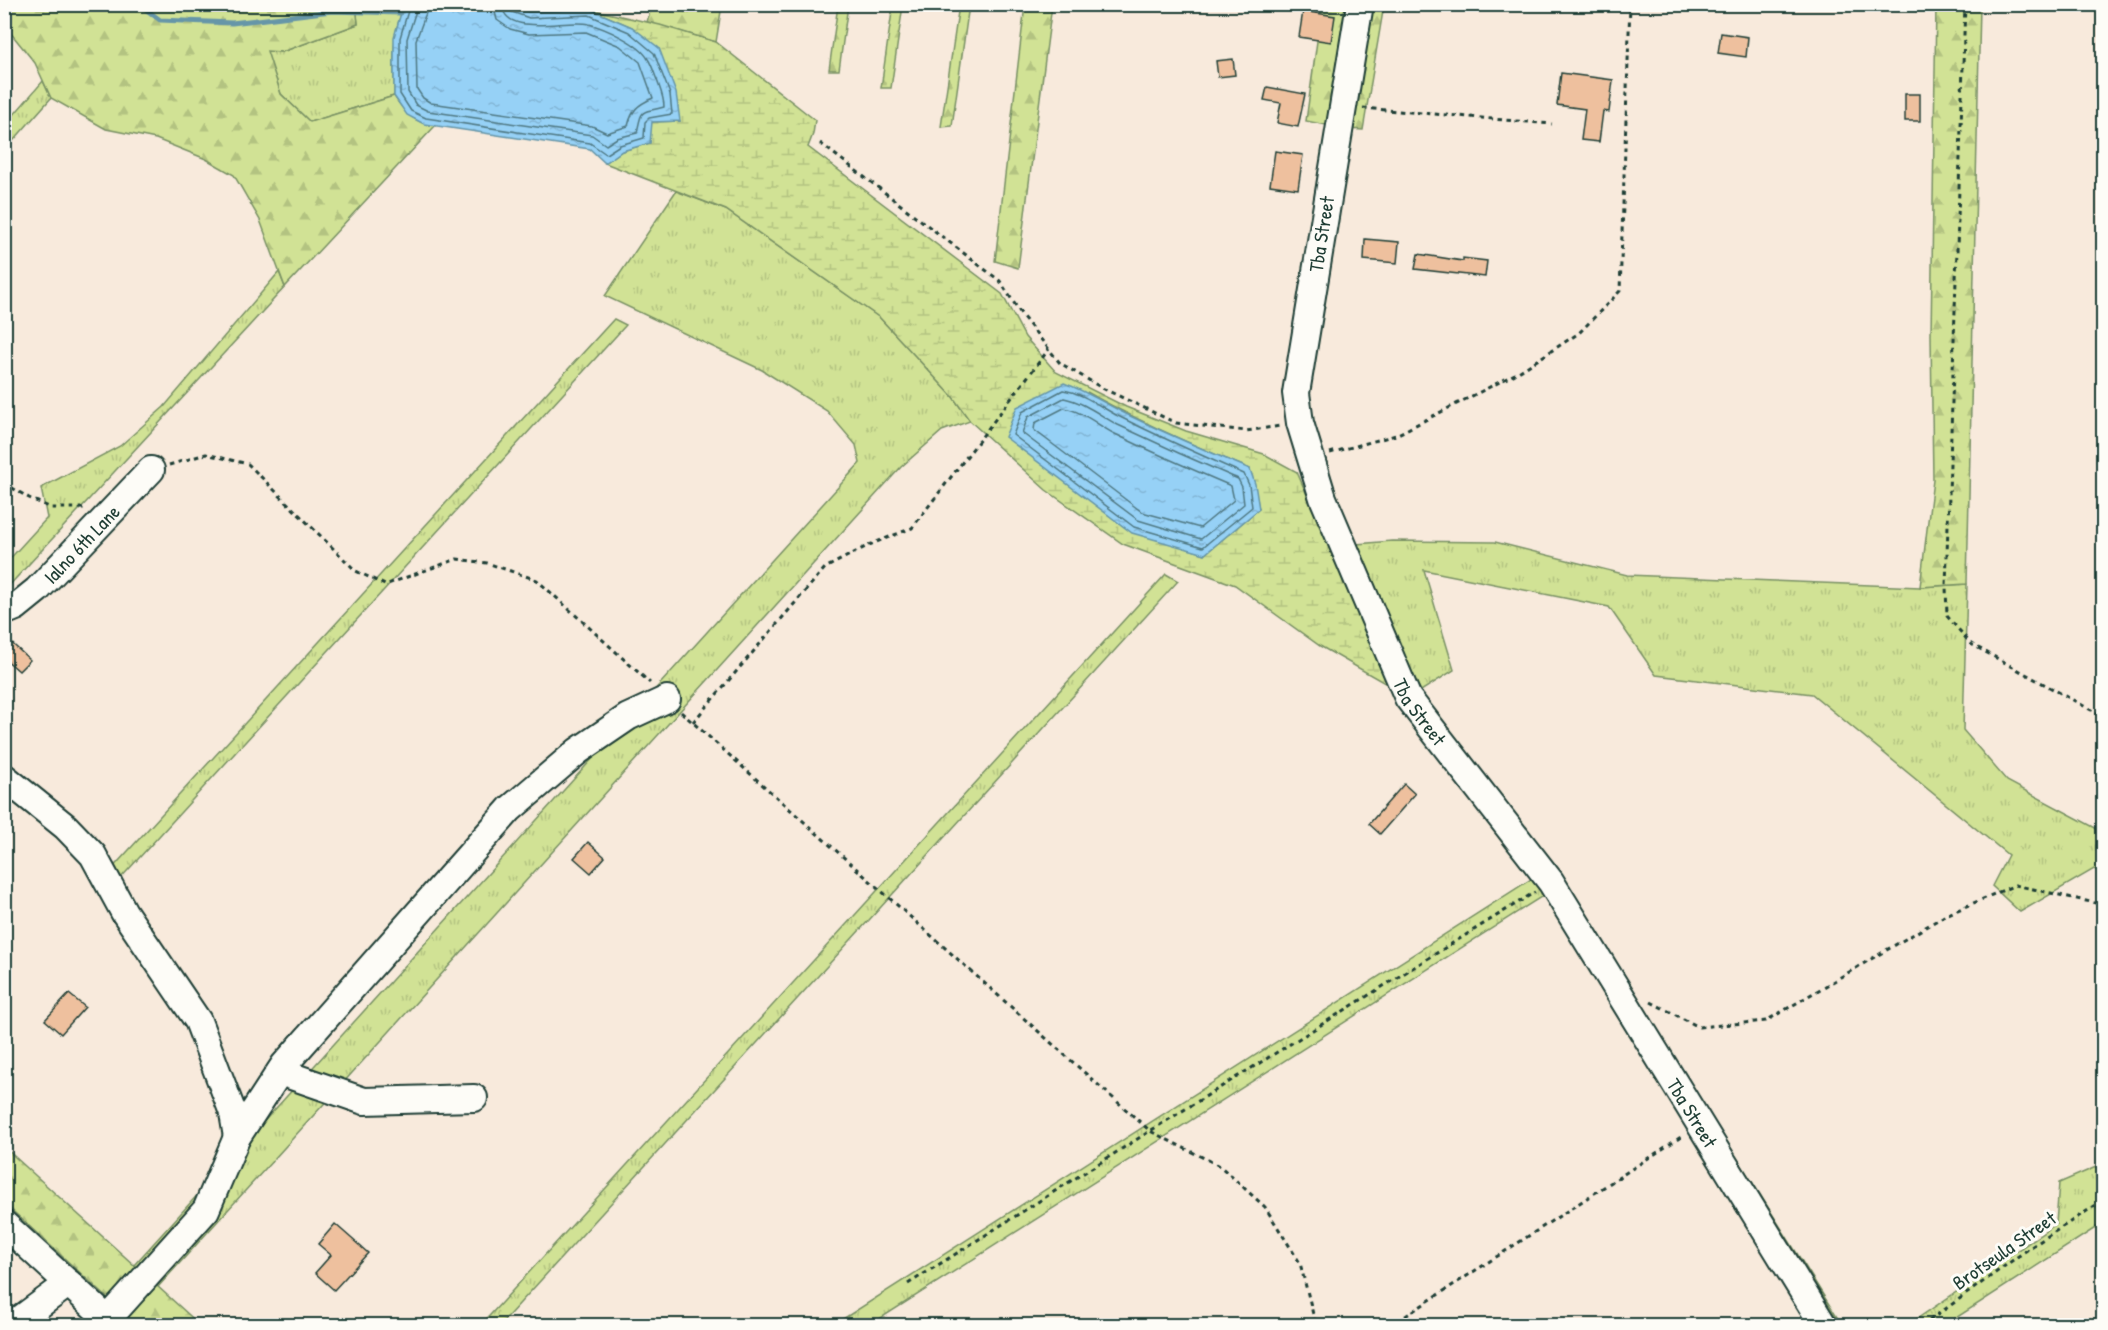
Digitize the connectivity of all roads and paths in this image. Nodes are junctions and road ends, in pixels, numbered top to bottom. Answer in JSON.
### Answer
{"nodes":[{"id":1,"x":1360,"y":4,"type":"edge"},
{"id":2,"x":1630,"y":4,"type":"edge"},
{"id":3,"x":1965,"y":4,"type":"edge"},
{"id":4,"x":1342,"y":106,"type":"junction"},
{"id":5,"x":1552,"y":124,"type":"dead end"},
{"id":6,"x":820,"y":143,"type":"dead end"},
{"id":7,"x":1049,"y":349,"type":"junction"},
{"id":8,"x":1300,"y":423,"type":"junction"},
{"id":9,"x":1310,"y":458,"type":"junction"},
{"id":10,"x":151,"y":470,"type":"joint"},
{"id":11,"x":4,"y":483,"type":"edge"},
{"id":12,"x":92,"y":502,"type":"dead end"},
{"id":13,"x":4,"y":612,"type":"edge"},
{"id":14,"x":667,"y":699,"type":"junction"},
{"id":15,"x":2103,"y":717,"type":"edge"},
{"id":16,"x":693,"y":723,"type":"junction"},
{"id":17,"x":4,"y":777,"type":"edge"},
{"id":18,"x":1551,"y":882,"type":"junction"},
{"id":19,"x":2103,"y":905,"type":"edge"},
{"id":20,"x":1646,"y":1000,"type":"dead end"},
{"id":21,"x":280,"y":1072,"type":"junction"},
{"id":22,"x":474,"y":1098,"type":"dead end"},
{"id":23,"x":1701,"y":1124,"type":"junction"},
{"id":24,"x":1150,"y":1131,"type":"junction"},
{"id":25,"x":237,"y":1137,"type":"junction"},
{"id":26,"x":2103,"y":1200,"type":"edge"},
{"id":27,"x":4,"y":1224,"type":"edge"},
{"id":28,"x":69,"y":1283,"type":"junction"},
{"id":29,"x":908,"y":1284,"type":"dead end"},
{"id":30,"x":112,"y":1322,"type":"edge"},
{"id":31,"x":11,"y":1326,"type":"edge"},
{"id":32,"x":1316,"y":1326,"type":"edge"},
{"id":33,"x":1390,"y":1326,"type":"edge"},
{"id":34,"x":1824,"y":1326,"type":"edge"},
{"id":35,"x":1922,"y":1326,"type":"edge"}],
"edges":[{"from":1,"to":4,"type":"street","name":"Tba Street"},
{"from":2,"to":9,"type":"path"},
{"from":3,"to":15,"type":"path"},
{"from":4,"to":5,"type":"path"},
{"from":4,"to":8,"type":"street","name":"Tba Street"},
{"from":6,"to":7,"type":"path"},
{"from":7,"to":8,"type":"path"},
{"from":7,"to":16,"type":"path"},
{"from":8,"to":9,"type":"street","name":"Tba Street"},
{"from":9,"to":18,"type":"street","name":"Tba Street"},
{"from":10,"to":13,"type":"street","name":"Ialno 6th Lane"},
{"from":10,"to":14,"type":"path"},
{"from":11,"to":12,"type":"path"},
{"from":14,"to":16,"type":"path"},
{"from":14,"to":21,"type":"street"},
{"from":16,"to":24,"type":"path"},
{"from":17,"to":25,"type":"street"},
{"from":18,"to":23,"type":"street","name":"Tba Street"},
{"from":18,"to":24,"type":"path"},
{"from":19,"to":20,"type":"path"},
{"from":21,"to":22,"type":"street"},
{"from":21,"to":25,"type":"street"},
{"from":23,"to":33,"type":"path"},
{"from":23,"to":34,"type":"street","name":"Tba Street"},
{"from":24,"to":29,"type":"path"},
{"from":24,"to":32,"type":"path"},
{"from":25,"to":30,"type":"street"},
{"from":26,"to":35,"type":"path","name":"Brotseula Street"},
{"from":27,"to":28,"type":"street"},
{"from":28,"to":30,"type":"street"},
{"from":28,"to":31,"type":"street"}]}
